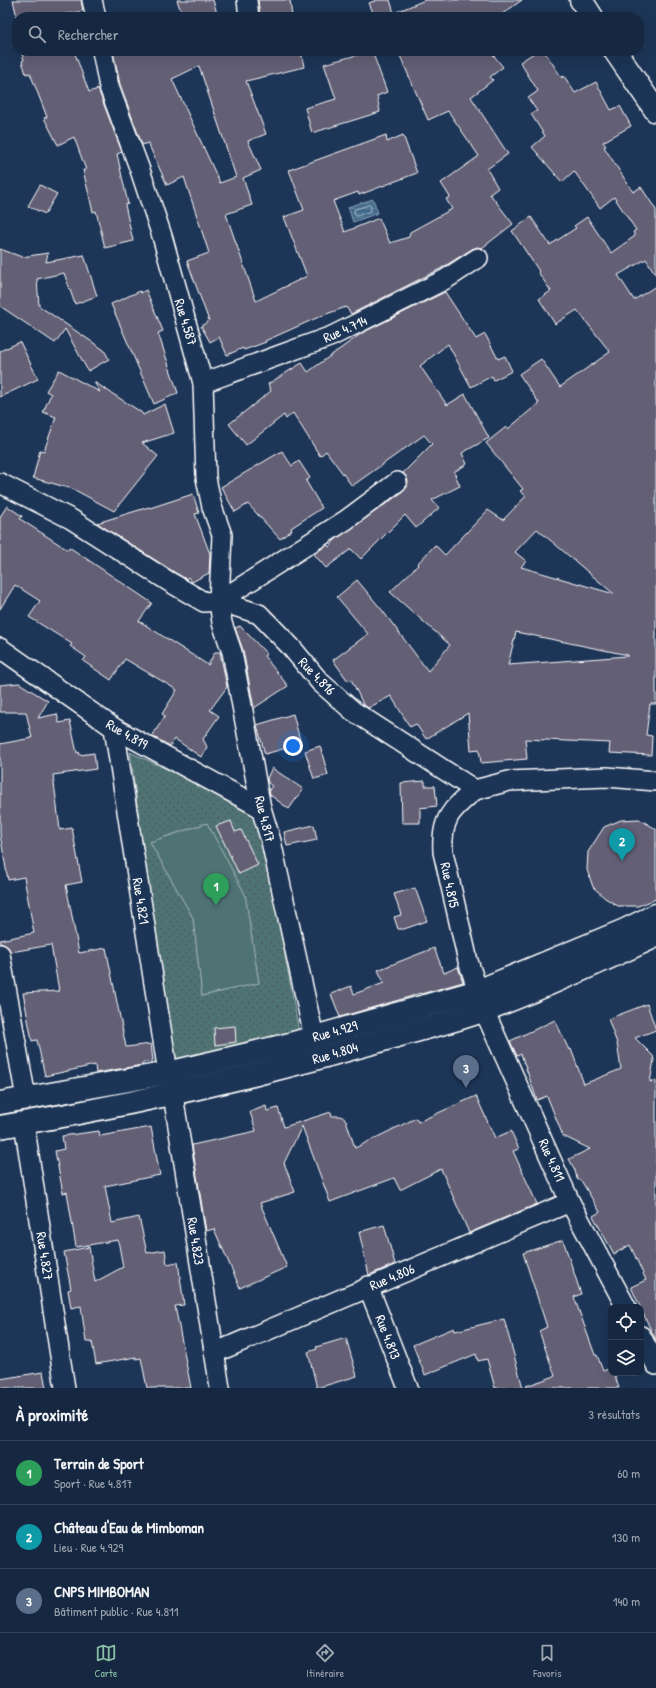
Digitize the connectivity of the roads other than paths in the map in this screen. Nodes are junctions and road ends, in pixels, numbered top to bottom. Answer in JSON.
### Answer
{"nodes":[{"id":1,"x":92,"y":0,"type":"edge"},
{"id":2,"x":247,"y":0,"type":"edge"},
{"id":3,"x":581,"y":0,"type":"edge"},
{"id":4,"x":95,"y":12,"type":"edge"},
{"id":5,"x":248,"y":12,"type":"edge"},
{"id":6,"x":589,"y":12,"type":"edge"},
{"id":7,"x":103,"y":56,"type":"edge"},
{"id":8,"x":618,"y":56,"type":"edge"},
{"id":9,"x":656,"y":111,"type":"edge"},
{"id":10,"x":478,"y":258,"type":"dead end"},
{"id":11,"x":203,"y":383,"type":"junction"},
{"id":12,"x":397,"y":482,"type":"dead end"},
{"id":13,"x":0,"y":483,"type":"edge"},
{"id":14,"x":219,"y":601,"type":"junction"},
{"id":15,"x":0,"y":648,"type":"edge"},
{"id":16,"x":114,"y":728,"type":"junction"},
{"id":17,"x":656,"y":781,"type":"edge"},
{"id":18,"x":475,"y":790,"type":"junction"},
{"id":19,"x":261,"y":808,"type":"junction"},
{"id":20,"x":656,"y":915,"type":"edge"},
{"id":21,"x":656,"y":936,"type":"edge"},
{"id":22,"x":0,"y":954,"type":"edge"},
{"id":23,"x":481,"y":1000,"type":"junction"},
{"id":24,"x":314,"y":1037,"type":"junction"},
{"id":25,"x":168,"y":1073,"type":"junction"},
{"id":26,"x":173,"y":1095,"type":"junction"},
{"id":27,"x":26,"y":1098,"type":"junction"},
{"id":28,"x":0,"y":1103,"type":"edge"},
{"id":29,"x":24,"y":1123,"type":"junction"},
{"id":30,"x":0,"y":1127,"type":"edge"},
{"id":31,"x":570,"y":1202,"type":"junction"},
{"id":32,"x":368,"y":1286,"type":"junction"},
{"id":33,"x":624,"y":1304,"type":"edge"},
{"id":34,"x":643,"y":1340,"type":"edge"},
{"id":35,"x":214,"y":1353,"type":"junction"},
{"id":36,"x":656,"y":1365,"type":"edge"},
{"id":37,"x":65,"y":1388,"type":"edge"},
{"id":38,"x":220,"y":1388,"type":"edge"},
{"id":39,"x":408,"y":1388,"type":"edge"}],
"edges":[{"from":1,"to":4,"type":"street"},
{"from":2,"to":5,"type":"street"},
{"from":3,"to":6,"type":"main road"},
{"from":7,"to":11,"type":"street","name":"Rue 4.587"},
{"from":8,"to":9,"type":"main road"},
{"from":10,"to":11,"type":"street","name":"Rue 4.714"},
{"from":11,"to":14,"type":"street","name":"Rue 4.587"},
{"from":12,"to":14,"type":"street"},
{"from":13,"to":14,"type":"street","name":"Rue 4.816"},
{"from":14,"to":18,"type":"street","name":"Rue 4.816"},
{"from":14,"to":19,"type":"street","name":"Rue 4.817"},
{"from":15,"to":16,"type":"street","name":"Rue 4.819"},
{"from":16,"to":19,"type":"street","name":"Rue 4.819"},
{"from":16,"to":25,"type":"street","name":"Rue 4.821"},
{"from":17,"to":18,"type":"street"},
{"from":18,"to":23,"type":"street","name":"Rue 4.815"},
{"from":19,"to":24,"type":"street","name":"Rue 4.817"},
{"from":20,"to":23,"type":"main road","name":"Rue 4.929"},
{"from":21,"to":23,"type":"main road","name":"Rue 4.804"},
{"from":22,"to":27,"type":"street"},
{"from":23,"to":24,"type":"main road","name":"Rue 4.929"},
{"from":23,"to":26,"type":"main road","name":"Rue 4.804"},
{"from":23,"to":31,"type":"street","name":"Rue 4.811"},
{"from":24,"to":25,"type":"main road","name":"Rue 4.929"},
{"from":25,"to":27,"type":"main road","name":"Rue 4.929"},
{"from":26,"to":29,"type":"main road","name":"Rue 4.804"},
{"from":26,"to":35,"type":"street","name":"Rue 4.823"},
{"from":27,"to":28,"type":"main road","name":"Rue 4.929"},
{"from":29,"to":30,"type":"main road","name":"Rue 4.804"},
{"from":29,"to":37,"type":"street","name":"Rue 4.827"},
{"from":31,"to":32,"type":"street","name":"Rue 4.806"},
{"from":31,"to":33,"type":"street","name":"Rue 4.811"},
{"from":32,"to":35,"type":"street","name":"Rue 4.806"},
{"from":32,"to":39,"type":"street","name":"Rue 4.813"},
{"from":34,"to":36,"type":"street"},
{"from":35,"to":38,"type":"street","name":"Rue 4.823"}]}
